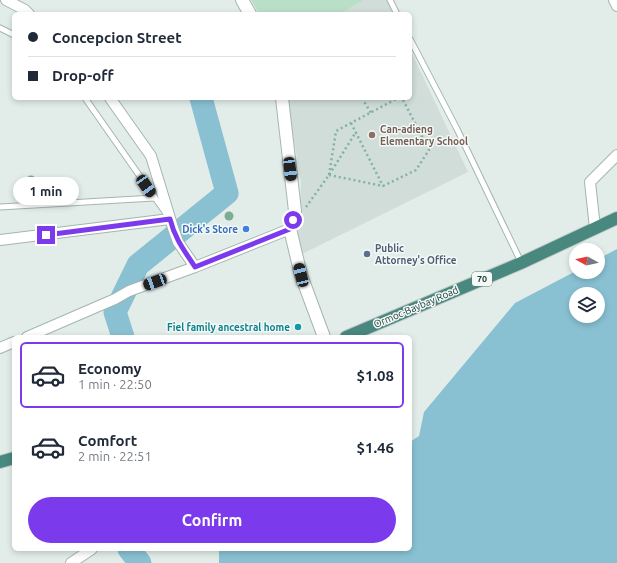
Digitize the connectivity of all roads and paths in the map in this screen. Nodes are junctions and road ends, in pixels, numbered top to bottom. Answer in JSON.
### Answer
{"nodes":[{"id":1,"x":6,"y":0,"type":"edge"},
{"id":2,"x":242,"y":0,"type":"edge"},
{"id":3,"x":390,"y":0,"type":"edge"},
{"id":4,"x":614,"y":0,"type":"edge"},
{"id":5,"x":617,"y":6,"type":"edge"},
{"id":6,"x":27,"y":12,"type":"edge"},
{"id":7,"x":249,"y":12,"type":"edge"},
{"id":8,"x":396,"y":12,"type":"edge"},
{"id":9,"x":0,"y":28,"type":"edge"},
{"id":10,"x":12,"y":34,"type":"edge"},
{"id":11,"x":412,"y":44,"type":"edge"},
{"id":12,"x":86,"y":100,"type":"edge"},
{"id":13,"x":111,"y":100,"type":"edge"},
{"id":14,"x":282,"y":100,"type":"edge"},
{"id":15,"x":363,"y":100,"type":"edge"},
{"id":16,"x":394,"y":100,"type":"edge"},
{"id":17,"x":403,"y":100,"type":"edge"},
{"id":18,"x":370,"y":113,"type":"junction"},
{"id":19,"x":351,"y":123,"type":"junction"},
{"id":20,"x":356,"y":132,"type":"junction"},
{"id":21,"x":617,"y":155,"type":"edge"},
{"id":22,"x":329,"y":175,"type":"junction"},
{"id":23,"x":383,"y":186,"type":"junction"},
{"id":24,"x":154,"y":198,"type":"junction"},
{"id":25,"x":0,"y":207,"type":"edge"},
{"id":26,"x":304,"y":210,"type":"dead end"},
{"id":27,"x":617,"y":218,"type":"edge"},
{"id":28,"x":171,"y":224,"type":"junction"},
{"id":29,"x":595,"y":228,"type":"junction"},
{"id":30,"x":290,"y":229,"type":"junction"},
{"id":31,"x":0,"y":240,"type":"edge"},
{"id":32,"x":521,"y":263,"type":"junction"},
{"id":33,"x":195,"y":267,"type":"junction"},
{"id":34,"x":32,"y":335,"type":"edge"},
{"id":35,"x":323,"y":335,"type":"edge"},
{"id":36,"x":351,"y":335,"type":"edge"},
{"id":37,"x":12,"y":343,"type":"edge"},
{"id":38,"x":0,"y":348,"type":"edge"},
{"id":39,"x":12,"y":459,"type":"edge"},
{"id":40,"x":0,"y":462,"type":"edge"},
{"id":41,"x":89,"y":551,"type":"edge"},
{"id":42,"x":71,"y":563,"type":"edge"}],
"edges":[{"from":1,"to":6,"type":"street"},
{"from":2,"to":7,"type":"street"},
{"from":3,"to":8,"type":"lane"},
{"from":4,"to":5,"type":"street"},
{"from":9,"to":10,"type":"lane"},
{"from":11,"to":32,"type":"lane"},
{"from":12,"to":24,"type":"lane"},
{"from":13,"to":28,"type":"street"},
{"from":14,"to":30,"type":"street"},
{"from":15,"to":18,"type":"path"},
{"from":16,"to":18,"type":"path"},
{"from":17,"to":23,"type":"path"},
{"from":18,"to":19,"type":"path"},
{"from":19,"to":20,"type":"path"},
{"from":19,"to":22,"type":"path"},
{"from":20,"to":22,"type":"path"},
{"from":20,"to":23,"type":"path"},
{"from":21,"to":29,"type":"street"},
{"from":22,"to":23,"type":"path"},
{"from":22,"to":26,"type":"path"},
{"from":24,"to":25,"type":"lane"},
{"from":24,"to":28,"type":"lane"},
{"from":27,"to":29,"type":"highway","name":"Ormoc-Baybay Road","number":"70"},
{"from":28,"to":31,"type":"street"},
{"from":28,"to":33,"type":"street"},
{"from":29,"to":32,"type":"highway","name":"Ormoc-Baybay Road","number":"70"},
{"from":30,"to":33,"type":"street"},
{"from":30,"to":35,"type":"street"},
{"from":32,"to":36,"type":"highway","name":"Ormoc-Baybay Road","number":"70"},
{"from":33,"to":34,"type":"street"},
{"from":37,"to":38,"type":"street"},
{"from":39,"to":40,"type":"highway"},
{"from":41,"to":42,"type":"street"}]}
